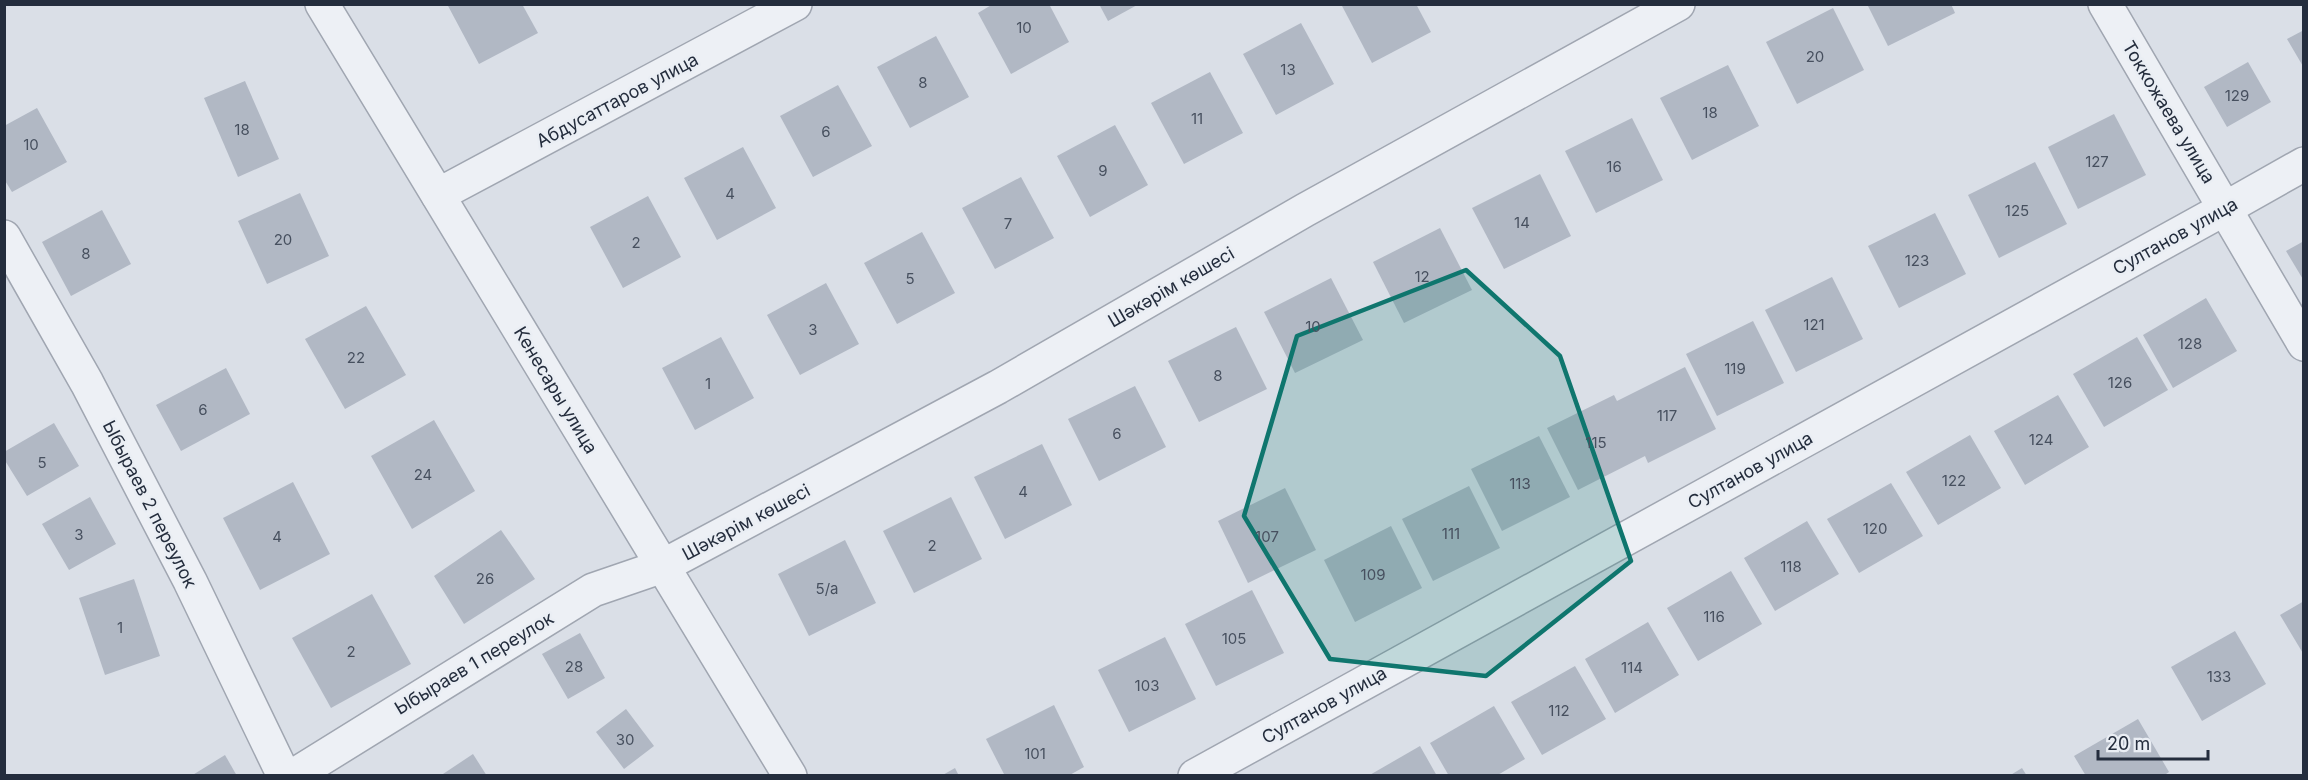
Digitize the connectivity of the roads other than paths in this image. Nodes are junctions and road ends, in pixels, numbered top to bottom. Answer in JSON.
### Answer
{"nodes":[{"id":1,"x":322,"y":4,"type":"edge"},
{"id":2,"x":795,"y":4,"type":"edge"},
{"id":3,"x":1678,"y":4,"type":"edge"},
{"id":4,"x":2105,"y":4,"type":"edge"},
{"id":5,"x":2304,"y":164,"type":"edge"},
{"id":6,"x":438,"y":195,"type":"junction"},
{"id":7,"x":2226,"y":208,"type":"junction"},
{"id":8,"x":4,"y":237,"type":"edge"},
{"id":9,"x":2304,"y":344,"type":"edge"},
{"id":10,"x":663,"y":566,"type":"junction"},
{"id":11,"x":284,"y":776,"type":"edge"},
{"id":12,"x":293,"y":776,"type":"edge"},
{"id":13,"x":790,"y":776,"type":"edge"},
{"id":14,"x":1195,"y":776,"type":"edge"}],
"edges":[{"from":1,"to":6,"type":"street","name":"Кенесары улица"},
{"from":2,"to":6,"type":"street","name":"Абдусаттаров улица"},
{"from":3,"to":10,"type":"street","name":"Шәкәрім көшесі"},
{"from":4,"to":7,"type":"street","name":"Токкожаева улица"},
{"from":5,"to":7,"type":"street","name":"Султанов улица"},
{"from":6,"to":10,"type":"street","name":"Кенесары улица"},
{"from":7,"to":9,"type":"street","name":"Токкожаева улица"},
{"from":7,"to":14,"type":"street","name":"Султанов улица"},
{"from":8,"to":11,"type":"street","name":"Ыбыраев 2 переулок"},
{"from":10,"to":12,"type":"street","name":"Ыбыраев 1 переулок"},
{"from":10,"to":13,"type":"street","name":"Кенесары улица"}]}
